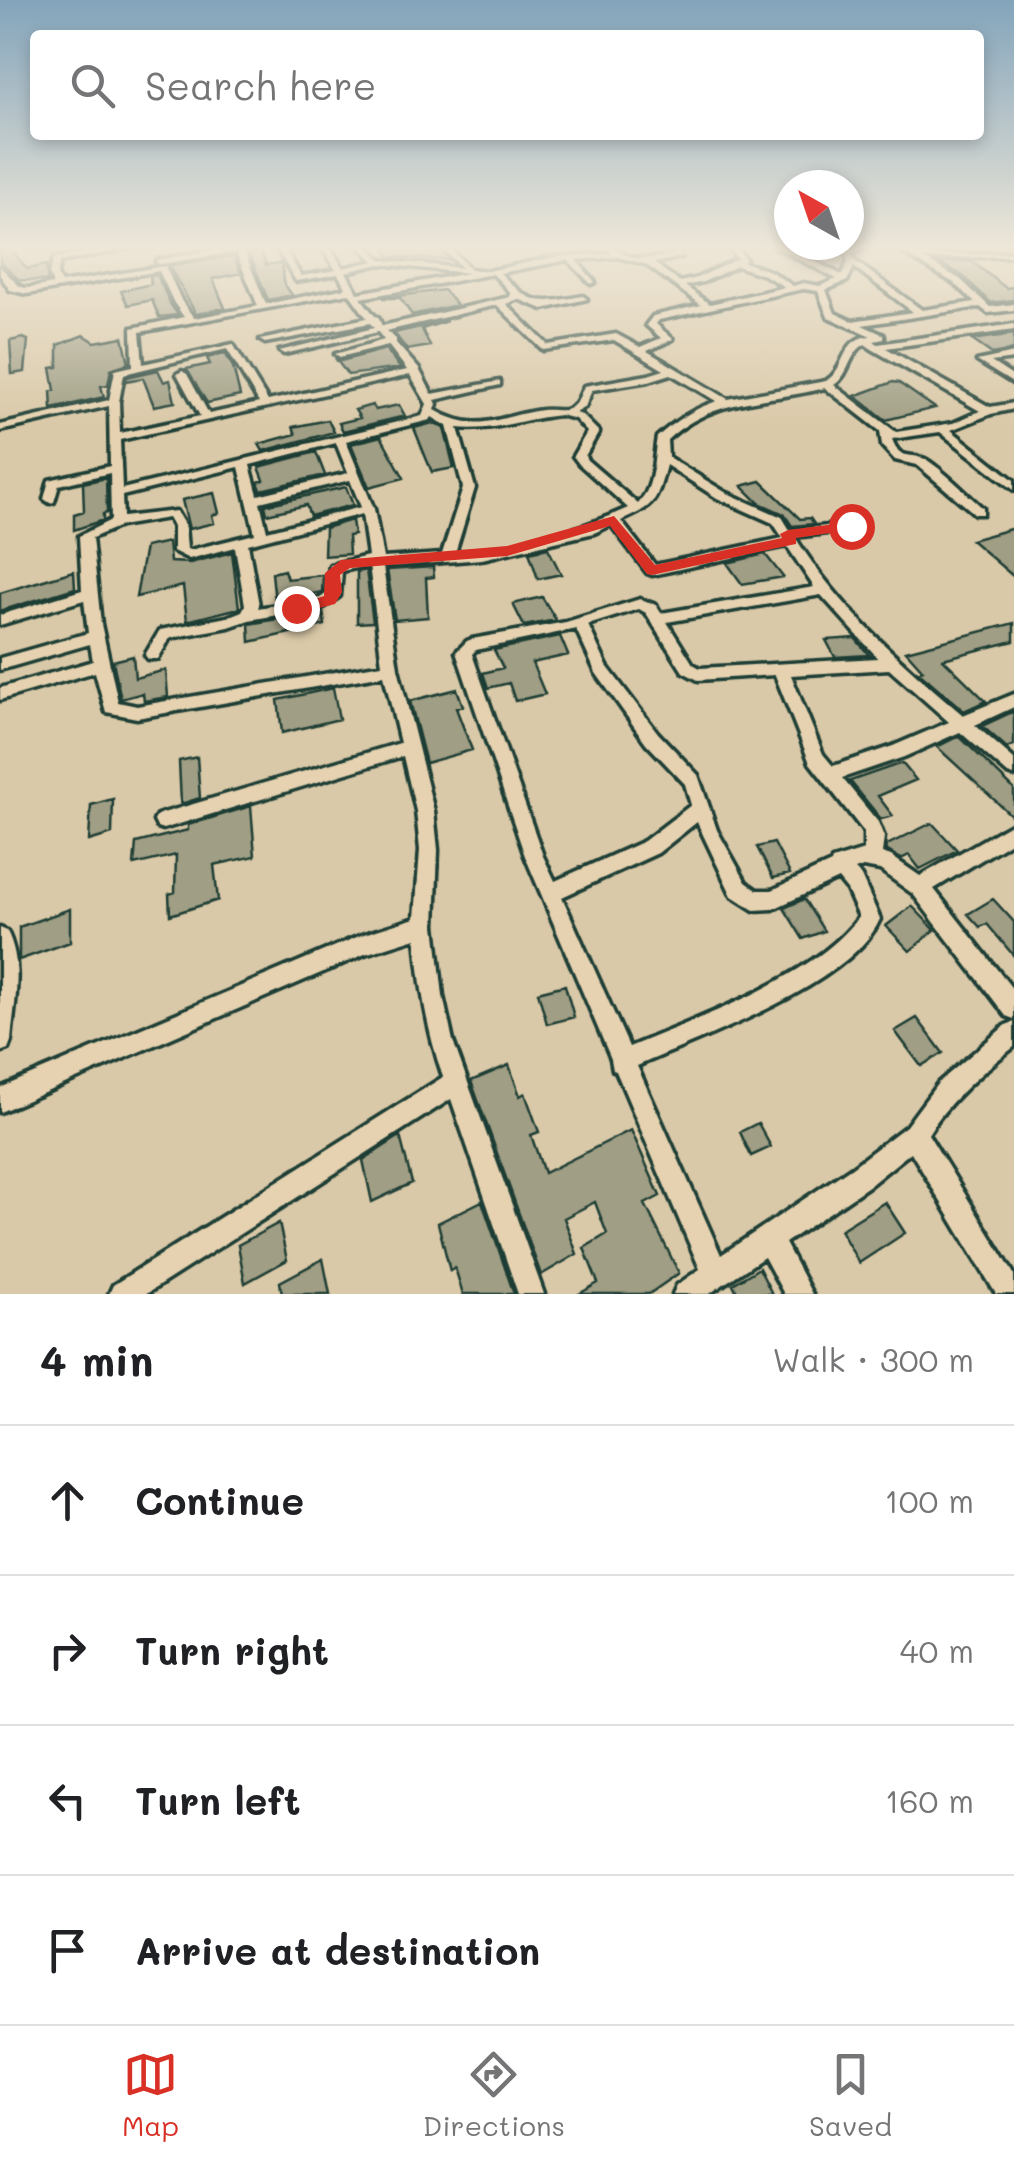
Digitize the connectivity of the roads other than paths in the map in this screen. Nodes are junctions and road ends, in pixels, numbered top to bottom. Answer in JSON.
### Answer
{"nodes":[{"id":1,"x":181,"y":306,"type":"edge"},
{"id":2,"x":273,"y":306,"type":"edge"},
{"id":3,"x":365,"y":306,"type":"edge"},
{"id":4,"x":480,"y":306,"type":"edge"},
{"id":5,"x":503,"y":306,"type":"edge"},
{"id":6,"x":826,"y":306,"type":"edge"},
{"id":7,"x":911,"y":306,"type":"edge"},
{"id":8,"x":709,"y":307,"type":"edge"},
{"id":9,"x":985,"y":307,"type":"junction"},
{"id":10,"x":1014,"y":307,"type":"edge"},
{"id":11,"x":263,"y":308,"type":"joint"},
{"id":12,"x":920,"y":313,"type":"junction"},
{"id":13,"x":187,"y":319,"type":"junction"},
{"id":14,"x":379,"y":323,"type":"junction"},
{"id":15,"x":851,"y":324,"type":"junction"},
{"id":16,"x":265,"y":340,"type":"dead end"},
{"id":17,"x":394,"y":341,"type":"junction"},
{"id":18,"x":869,"y":343,"type":"junction"},
{"id":19,"x":284,"y":351,"type":"dead end"},
{"id":20,"x":639,"y":351,"type":"junction"},
{"id":21,"x":340,"y":354,"type":"dead end"},
{"id":22,"x":1014,"y":356,"type":"edge"},
{"id":23,"x":138,"y":367,"type":"junction"},
{"id":24,"x":416,"y":371,"type":"junction"},
{"id":25,"x":669,"y":371,"type":"junction"},
{"id":26,"x":182,"y":374,"type":"dead end"},
{"id":27,"x":1014,"y":381,"type":"edge"},
{"id":28,"x":496,"y":384,"type":"dead end"},
{"id":29,"x":826,"y":384,"type":"junction"},
{"id":30,"x":430,"y":398,"type":"junction"},
{"id":31,"x":724,"y":401,"type":"junction"},
{"id":32,"x":114,"y":402,"type":"junction"},
{"id":33,"x":264,"y":402,"type":"junction"},
{"id":34,"x":1014,"y":406,"type":"edge"},
{"id":35,"x":988,"y":411,"type":"junction"},
{"id":36,"x":432,"y":412,"type":"junction"},
{"id":37,"x":568,"y":412,"type":"junction"},
{"id":38,"x":206,"y":416,"type":"junction"},
{"id":39,"x":452,"y":426,"type":"junction"},
{"id":40,"x":0,"y":428,"type":"edge"},
{"id":41,"x":942,"y":428,"type":"junction"},
{"id":42,"x":885,"y":432,"type":"junction"},
{"id":43,"x":115,"y":438,"type":"junction"},
{"id":44,"x":340,"y":440,"type":"junction"},
{"id":45,"x":662,"y":458,"type":"junction"},
{"id":46,"x":244,"y":463,"type":"junction"},
{"id":47,"x":116,"y":468,"type":"junction"},
{"id":48,"x":356,"y":475,"type":"junction"},
{"id":49,"x":173,"y":480,"type":"junction"},
{"id":50,"x":1014,"y":486,"type":"edge"},
{"id":51,"x":116,"y":494,"type":"junction"},
{"id":52,"x":50,"y":500,"type":"dead end"},
{"id":53,"x":253,"y":500,"type":"junction"},
{"id":54,"x":368,"y":508,"type":"junction"},
{"id":55,"x":637,"y":510,"type":"junction"},
{"id":56,"x":979,"y":511,"type":"dead end"},
{"id":57,"x":172,"y":514,"type":"junction"},
{"id":58,"x":614,"y":520,"type":"junction"},
{"id":59,"x":117,"y":522,"type":"junction"},
{"id":60,"x":851,"y":526,"type":"dead end"},
{"id":61,"x":262,"y":536,"type":"junction"},
{"id":62,"x":789,"y":538,"type":"junction"},
{"id":63,"x":241,"y":542,"type":"junction"},
{"id":64,"x":447,"y":558,"type":"junction"},
{"id":65,"x":377,"y":561,"type":"junction"},
{"id":66,"x":823,"y":590,"type":"junction"},
{"id":67,"x":89,"y":592,"type":"junction"},
{"id":68,"x":247,"y":615,"type":"junction"},
{"id":69,"x":656,"y":618,"type":"junction"},
{"id":70,"x":0,"y":620,"type":"edge"},
{"id":71,"x":580,"y":623,"type":"junction"},
{"id":72,"x":98,"y":636,"type":"junction"},
{"id":73,"x":153,"y":655,"type":"dead end"},
{"id":74,"x":892,"y":663,"type":"junction"},
{"id":75,"x":0,"y":664,"type":"edge"},
{"id":76,"x":103,"y":664,"type":"junction"},
{"id":77,"x":390,"y":668,"type":"junction"},
{"id":78,"x":781,"y":670,"type":"junction"},
{"id":79,"x":0,"y":694,"type":"edge"},
{"id":80,"x":1014,"y":700,"type":"edge"},
{"id":81,"x":960,"y":722,"type":"junction"},
{"id":82,"x":410,"y":748,"type":"junction"},
{"id":83,"x":1014,"y":769,"type":"edge"},
{"id":84,"x":828,"y":775,"type":"junction"},
{"id":85,"x":701,"y":808,"type":"junction"},
{"id":86,"x":163,"y":822,"type":"dead end"},
{"id":87,"x":1014,"y":830,"type":"edge"},
{"id":88,"x":872,"y":858,"type":"junction"},
{"id":89,"x":839,"y":866,"type":"junction"},
{"id":90,"x":920,"y":888,"type":"junction"},
{"id":91,"x":550,"y":893,"type":"junction"},
{"id":92,"x":426,"y":925,"type":"junction"},
{"id":93,"x":0,"y":938,"type":"edge"},
{"id":94,"x":1014,"y":1008,"type":"edge"},
{"id":95,"x":1014,"y":1033,"type":"edge"},
{"id":96,"x":0,"y":1041,"type":"edge"},
{"id":97,"x":621,"y":1062,"type":"junction"},
{"id":98,"x":456,"y":1082,"type":"junction"},
{"id":99,"x":0,"y":1100,"type":"edge"},
{"id":100,"x":914,"y":1134,"type":"junction"},
{"id":101,"x":768,"y":1239,"type":"junction"},
{"id":102,"x":716,"y":1274,"type":"junction"},
{"id":103,"x":122,"y":1294,"type":"edge"},
{"id":104,"x":530,"y":1294,"type":"edge"},
{"id":105,"x":686,"y":1294,"type":"edge"},
{"id":106,"x":799,"y":1294,"type":"edge"},
{"id":107,"x":1010,"y":1294,"type":"edge"}],
"edges":[{"from":1,"to":13,"type":"street"},
{"from":2,"to":11,"type":"street"},
{"from":3,"to":14,"type":"street"},
{"from":4,"to":14,"type":"street"},
{"from":5,"to":20,"type":"street"},
{"from":6,"to":15,"type":"street"},
{"from":7,"to":12,"type":"street"},
{"from":8,"to":20,"type":"street"},
{"from":9,"to":10,"type":"street"},
{"from":9,"to":12,"type":"street"},
{"from":9,"to":18,"type":"street"},
{"from":11,"to":13,"type":"street"},
{"from":12,"to":15,"type":"street"},
{"from":13,"to":23,"type":"street"},
{"from":14,"to":16,"type":"street"},
{"from":14,"to":17,"type":"street"},
{"from":14,"to":19,"type":"street"},
{"from":15,"to":18,"type":"street"},
{"from":17,"to":21,"type":"street"},
{"from":17,"to":24,"type":"street"},
{"from":18,"to":29,"type":"street"},
{"from":18,"to":35,"type":"street"},
{"from":20,"to":25,"type":"street"},
{"from":22,"to":27,"type":"street"},
{"from":23,"to":32,"type":"street"},
{"from":23,"to":33,"type":"street"},
{"from":24,"to":30,"type":"street"},
{"from":24,"to":33,"type":"street"},
{"from":25,"to":31,"type":"street"},
{"from":25,"to":37,"type":"street"},
{"from":26,"to":38,"type":"street"},
{"from":28,"to":30,"type":"street"},
{"from":29,"to":31,"type":"street"},
{"from":29,"to":42,"type":"street"},
{"from":30,"to":36,"type":"street"},
{"from":31,"to":45,"type":"street"},
{"from":32,"to":40,"type":"street"},
{"from":32,"to":43,"type":"street"},
{"from":33,"to":38,"type":"street"},
{"from":34,"to":35,"type":"street"},
{"from":35,"to":41,"type":"street"},
{"from":36,"to":39,"type":"street"},
{"from":36,"to":44,"type":"street"},
{"from":37,"to":39,"type":"street"},
{"from":37,"to":55,"type":"street"},
{"from":38,"to":43,"type":"street"},
{"from":39,"to":64,"type":"street"},
{"from":41,"to":42,"type":"street"},
{"from":41,"to":50,"type":"street"},
{"from":42,"to":56,"type":"street"},
{"from":43,"to":47,"type":"street"},
{"from":44,"to":46,"type":"street"},
{"from":44,"to":48,"type":"street"},
{"from":45,"to":55,"type":"street"},
{"from":45,"to":62,"type":"street"},
{"from":46,"to":49,"type":"street"},
{"from":46,"to":53,"type":"street"},
{"from":47,"to":51,"type":"street"},
{"from":47,"to":52,"type":"street"},
{"from":48,"to":53,"type":"street"},
{"from":48,"to":54,"type":"street"},
{"from":49,"to":51,"type":"street"},
{"from":49,"to":57,"type":"street"},
{"from":51,"to":59,"type":"street"},
{"from":53,"to":61,"type":"street"},
{"from":54,"to":61,"type":"street"},
{"from":54,"to":65,"type":"street"},
{"from":55,"to":58,"type":"street"},
{"from":57,"to":59,"type":"street"},
{"from":57,"to":63,"type":"street"},
{"from":58,"to":62,"type":"street"},
{"from":58,"to":64,"type":"street"},
{"from":59,"to":67,"type":"street"},
{"from":60,"to":62,"type":"street"},
{"from":61,"to":63,"type":"street"},
{"from":62,"to":66,"type":"street"},
{"from":63,"to":68,"type":"street"},
{"from":64,"to":65,"type":"street"},
{"from":65,"to":68,"type":"street"},
{"from":65,"to":77,"type":"street"},
{"from":66,"to":69,"type":"street"},
{"from":66,"to":74,"type":"street"},
{"from":67,"to":70,"type":"street"},
{"from":67,"to":72,"type":"street"},
{"from":68,"to":73,"type":"street"},
{"from":69,"to":71,"type":"street"},
{"from":69,"to":78,"type":"street"},
{"from":71,"to":85,"type":"street"},
{"from":71,"to":91,"type":"street"},
{"from":72,"to":75,"type":"street"},
{"from":72,"to":76,"type":"street"},
{"from":74,"to":78,"type":"street"},
{"from":74,"to":81,"type":"street"},
{"from":76,"to":77,"type":"street"},
{"from":76,"to":79,"type":"street"},
{"from":77,"to":82,"type":"street"},
{"from":78,"to":84,"type":"street"},
{"from":80,"to":81,"type":"street"},
{"from":81,"to":83,"type":"street"},
{"from":81,"to":84,"type":"street"},
{"from":82,"to":86,"type":"street"},
{"from":82,"to":92,"type":"street"},
{"from":84,"to":88,"type":"street"},
{"from":85,"to":89,"type":"street"},
{"from":85,"to":91,"type":"street"},
{"from":87,"to":90,"type":"street"},
{"from":88,"to":89,"type":"street"},
{"from":88,"to":90,"type":"street"},
{"from":89,"to":97,"type":"street"},
{"from":90,"to":94,"type":"street"},
{"from":91,"to":97,"type":"street"},
{"from":92,"to":98,"type":"street"},
{"from":92,"to":99,"type":"street"},
{"from":93,"to":96,"type":"street"},
{"from":95,"to":100,"type":"street"},
{"from":97,"to":102,"type":"street"},
{"from":98,"to":103,"type":"street"},
{"from":98,"to":104,"type":"street"},
{"from":100,"to":101,"type":"street"},
{"from":100,"to":107,"type":"street"},
{"from":101,"to":102,"type":"street"},
{"from":101,"to":106,"type":"street"},
{"from":102,"to":105,"type":"street"}]}
